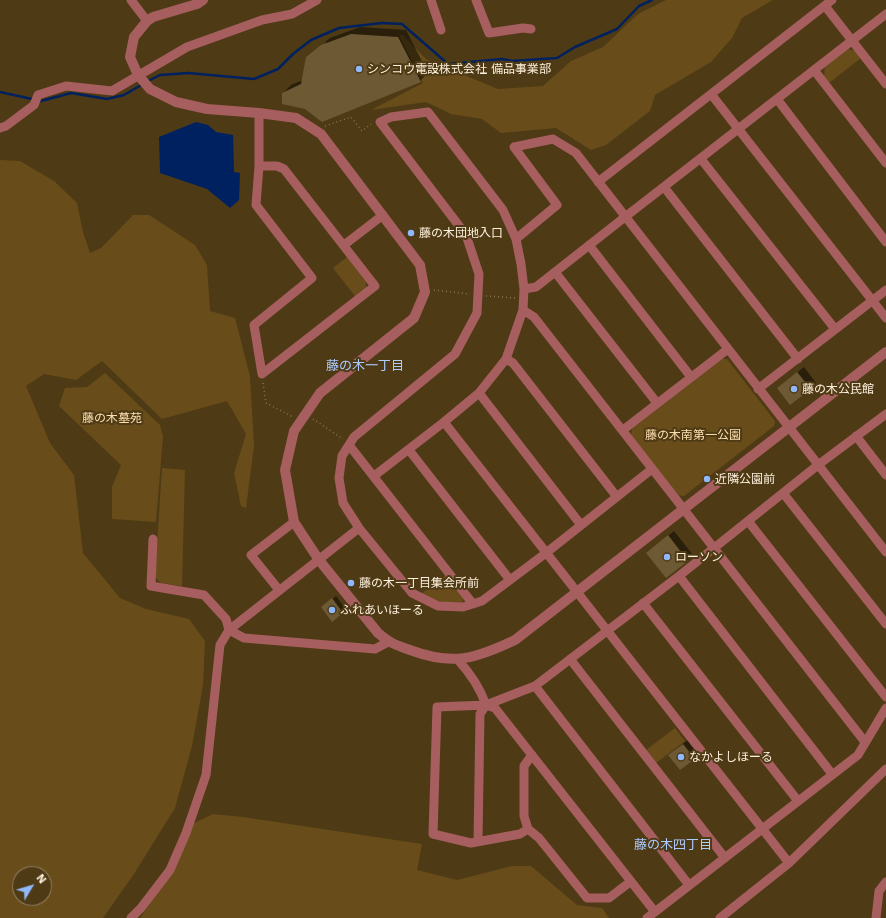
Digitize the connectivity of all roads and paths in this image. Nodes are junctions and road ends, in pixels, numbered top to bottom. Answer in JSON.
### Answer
{"nodes":[{"id":1,"x":131,"y":0,"type":"edge"},
{"id":2,"x":203,"y":0,"type":"edge"},
{"id":3,"x":317,"y":0,"type":"edge"},
{"id":4,"x":431,"y":0,"type":"edge"},
{"id":5,"x":476,"y":0,"type":"edge"},
{"id":6,"x":828,"y":3,"type":"edge"},
{"id":7,"x":886,"y":14,"type":"edge"},
{"id":8,"x":147,"y":21,"type":"junction"},
{"id":9,"x":441,"y":30,"type":"dead end"},
{"id":10,"x":532,"y":30,"type":"dead end"},
{"id":11,"x":852,"y":41,"type":"junction"},
{"id":12,"x":814,"y":70,"type":"junction"},
{"id":13,"x":140,"y":77,"type":"junction"},
{"id":14,"x":886,"y":84,"type":"edge"},
{"id":15,"x":711,"y":94,"type":"junction"},
{"id":16,"x":776,"y":99,"type":"junction"},
{"id":17,"x":259,"y":113,"type":"junction"},
{"id":18,"x":380,"y":122,"type":"junction"},
{"id":19,"x":325,"y":126,"type":"dead end"},
{"id":20,"x":0,"y":128,"type":"edge"},
{"id":21,"x":738,"y":129,"type":"junction"},
{"id":22,"x":701,"y":158,"type":"junction"},
{"id":23,"x":886,"y":163,"type":"edge"},
{"id":24,"x":259,"y":166,"type":"junction"},
{"id":25,"x":598,"y":182,"type":"junction"},
{"id":26,"x":664,"y":187,"type":"junction"},
{"id":27,"x":383,"y":215,"type":"junction"},
{"id":28,"x":625,"y":217,"type":"junction"},
{"id":29,"x":516,"y":239,"type":"junction"},
{"id":30,"x":886,"y":242,"type":"edge"},
{"id":31,"x":344,"y":245,"type":"junction"},
{"id":32,"x":589,"y":245,"type":"junction"},
{"id":33,"x":555,"y":272,"type":"junction"},
{"id":34,"x":524,"y":289,"type":"junction"},
{"id":35,"x":886,"y":290,"type":"edge"},
{"id":36,"x":872,"y":301,"type":"junction"},
{"id":37,"x":523,"y":310,"type":"junction"},
{"id":38,"x":886,"y":318,"type":"edge"},
{"id":39,"x":835,"y":329,"type":"junction"},
{"id":40,"x":728,"y":349,"type":"junction"},
{"id":41,"x":886,"y":352,"type":"edge"},
{"id":42,"x":798,"y":358,"type":"junction"},
{"id":43,"x":506,"y":359,"type":"junction"},
{"id":44,"x":262,"y":374,"type":"junction"},
{"id":45,"x":691,"y":377,"type":"junction"},
{"id":46,"x":758,"y":389,"type":"junction"},
{"id":47,"x":479,"y":394,"type":"junction"},
{"id":48,"x":657,"y":403,"type":"junction"},
{"id":49,"x":886,"y":414,"type":"edge"},
{"id":50,"x":293,"y":417,"type":"dead end"},
{"id":51,"x":312,"y":418,"type":"dead end"},
{"id":52,"x":444,"y":422,"type":"junction"},
{"id":53,"x":789,"y":427,"type":"junction"},
{"id":54,"x":623,"y":430,"type":"junction"},
{"id":55,"x":856,"y":436,"type":"junction"},
{"id":56,"x":350,"y":444,"type":"junction"},
{"id":57,"x":409,"y":450,"type":"junction"},
{"id":58,"x":818,"y":465,"type":"junction"},
{"id":59,"x":652,"y":469,"type":"junction"},
{"id":60,"x":886,"y":475,"type":"edge"},
{"id":61,"x":374,"y":476,"type":"junction"},
{"id":62,"x":783,"y":493,"type":"junction"},
{"id":63,"x":617,"y":497,"type":"junction"},
{"id":64,"x":684,"y":509,"type":"junction"},
{"id":65,"x":748,"y":521,"type":"junction"},
{"id":66,"x":294,"y":522,"type":"junction"},
{"id":67,"x":581,"y":525,"type":"junction"},
{"id":68,"x":359,"y":528,"type":"junction"},
{"id":69,"x":153,"y":539,"type":"dead end"},
{"id":70,"x":714,"y":547,"type":"junction"},
{"id":71,"x":886,"y":552,"type":"edge"},
{"id":72,"x":546,"y":553,"type":"junction"},
{"id":73,"x":319,"y":560,"type":"junction"},
{"id":74,"x":679,"y":576,"type":"junction"},
{"id":75,"x":510,"y":580,"type":"junction"},
{"id":76,"x":279,"y":590,"type":"junction"},
{"id":77,"x":577,"y":592,"type":"junction"},
{"id":78,"x":643,"y":603,"type":"junction"},
{"id":79,"x":473,"y":604,"type":"junction"},
{"id":80,"x":886,"y":624,"type":"edge"},
{"id":81,"x":229,"y":630,"type":"junction"},
{"id":82,"x":607,"y":631,"type":"junction"},
{"id":83,"x":388,"y":642,"type":"junction"},
{"id":84,"x":570,"y":659,"type":"junction"},
{"id":85,"x":458,"y":660,"type":"junction"},
{"id":86,"x":535,"y":686,"type":"junction"},
{"id":87,"x":886,"y":697,"type":"edge"},
{"id":88,"x":486,"y":705,"type":"junction"},
{"id":89,"x":886,"y":708,"type":"edge"},
{"id":90,"x":865,"y":742,"type":"junction"},
{"id":91,"x":532,"y":755,"type":"junction"},
{"id":92,"x":886,"y":769,"type":"edge"},
{"id":93,"x":832,"y":774,"type":"junction"},
{"id":94,"x":798,"y":801,"type":"junction"},
{"id":95,"x":528,"y":829,"type":"junction"},
{"id":96,"x":762,"y":829,"type":"junction"},
{"id":97,"x":478,"y":842,"type":"junction"},
{"id":98,"x":725,"y":858,"type":"junction"},
{"id":99,"x":790,"y":863,"type":"junction"},
{"id":100,"x":630,"y":882,"type":"junction"},
{"id":101,"x":886,"y":882,"type":"edge"},
{"id":102,"x":689,"y":885,"type":"junction"},
{"id":103,"x":651,"y":915,"type":"edge"},
{"id":104,"x":131,"y":918,"type":"edge"},
{"id":105,"x":720,"y":918,"type":"edge"},
{"id":106,"x":876,"y":918,"type":"edge"}],
"edges":[{"from":1,"to":8,"type":"street"},
{"from":2,"to":8,"type":"street"},
{"from":3,"to":13,"type":"street"},
{"from":4,"to":9,"type":"street"},
{"from":5,"to":10,"type":"street"},
{"from":6,"to":11,"type":"street"},
{"from":6,"to":15,"type":"street"},
{"from":7,"to":11,"type":"street"},
{"from":8,"to":13,"type":"street"},
{"from":11,"to":12,"type":"street"},
{"from":11,"to":14,"type":"street"},
{"from":12,"to":16,"type":"street"},
{"from":12,"to":23,"type":"street"},
{"from":13,"to":17,"type":"street"},
{"from":13,"to":20,"type":"street"},
{"from":15,"to":21,"type":"street"},
{"from":15,"to":25,"type":"street"},
{"from":16,"to":21,"type":"street"},
{"from":16,"to":30,"type":"street"},
{"from":17,"to":24,"type":"street"},
{"from":17,"to":27,"type":"street"},
{"from":18,"to":19,"type":"path"},
{"from":18,"to":29,"type":"street"},
{"from":18,"to":56,"type":"street"},
{"from":21,"to":22,"type":"street"},
{"from":21,"to":36,"type":"street"},
{"from":22,"to":26,"type":"street"},
{"from":22,"to":39,"type":"street"},
{"from":24,"to":31,"type":"street"},
{"from":24,"to":44,"type":"street"},
{"from":25,"to":28,"type":"street"},
{"from":25,"to":29,"type":"street"},
{"from":26,"to":28,"type":"street"},
{"from":26,"to":42,"type":"street"},
{"from":27,"to":31,"type":"street"},
{"from":27,"to":66,"type":"street"},
{"from":28,"to":32,"type":"street"},
{"from":28,"to":40,"type":"street"},
{"from":29,"to":34,"type":"street"},
{"from":31,"to":44,"type":"street"},
{"from":32,"to":33,"type":"street"},
{"from":32,"to":45,"type":"street"},
{"from":33,"to":34,"type":"street"},
{"from":33,"to":48,"type":"street"},
{"from":34,"to":37,"type":"street"},
{"from":35,"to":36,"type":"street"},
{"from":36,"to":38,"type":"street"},
{"from":36,"to":39,"type":"street"},
{"from":37,"to":43,"type":"street"},
{"from":37,"to":54,"type":"street"},
{"from":39,"to":42,"type":"street"},
{"from":40,"to":45,"type":"street"},
{"from":40,"to":46,"type":"street"},
{"from":41,"to":53,"type":"street"},
{"from":42,"to":46,"type":"street"},
{"from":43,"to":47,"type":"street"},
{"from":43,"to":63,"type":"street"},
{"from":44,"to":50,"type":"path"},
{"from":45,"to":48,"type":"street"},
{"from":46,"to":53,"type":"street"},
{"from":47,"to":52,"type":"street"},
{"from":47,"to":67,"type":"street"},
{"from":48,"to":54,"type":"street"},
{"from":49,"to":55,"type":"street"},
{"from":51,"to":56,"type":"path"},
{"from":52,"to":57,"type":"street"},
{"from":52,"to":72,"type":"street"},
{"from":53,"to":58,"type":"street"},
{"from":53,"to":64,"type":"street"},
{"from":54,"to":59,"type":"street"},
{"from":55,"to":58,"type":"street"},
{"from":55,"to":60,"type":"street"},
{"from":56,"to":61,"type":"street"},
{"from":56,"to":68,"type":"street"},
{"from":57,"to":61,"type":"street"},
{"from":57,"to":75,"type":"street"},
{"from":58,"to":62,"type":"street"},
{"from":58,"to":71,"type":"street"},
{"from":59,"to":63,"type":"street"},
{"from":59,"to":64,"type":"street"},
{"from":61,"to":79,"type":"street"},
{"from":62,"to":65,"type":"street"},
{"from":62,"to":80,"type":"street"},
{"from":63,"to":67,"type":"street"},
{"from":64,"to":70,"type":"street"},
{"from":64,"to":77,"type":"street"},
{"from":65,"to":70,"type":"street"},
{"from":65,"to":87,"type":"street"},
{"from":66,"to":73,"type":"street"},
{"from":66,"to":76,"type":"street"},
{"from":67,"to":72,"type":"street"},
{"from":68,"to":73,"type":"street"},
{"from":68,"to":79,"type":"street"},
{"from":69,"to":81,"type":"street"},
{"from":70,"to":74,"type":"street"},
{"from":70,"to":90,"type":"street"},
{"from":72,"to":75,"type":"street"},
{"from":72,"to":77,"type":"street"},
{"from":73,"to":76,"type":"street"},
{"from":73,"to":83,"type":"street"},
{"from":74,"to":78,"type":"street"},
{"from":74,"to":93,"type":"street"},
{"from":75,"to":79,"type":"street"},
{"from":76,"to":81,"type":"street"},
{"from":77,"to":82,"type":"street"},
{"from":77,"to":85,"type":"street"},
{"from":78,"to":82,"type":"street"},
{"from":78,"to":94,"type":"street"},
{"from":81,"to":83,"type":"street"},
{"from":81,"to":104,"type":"street"},
{"from":82,"to":84,"type":"street"},
{"from":82,"to":96,"type":"street"},
{"from":83,"to":85,"type":"street"},
{"from":84,"to":86,"type":"street"},
{"from":84,"to":98,"type":"street"},
{"from":85,"to":88,"type":"street"},
{"from":86,"to":88,"type":"street"},
{"from":86,"to":102,"type":"street"},
{"from":88,"to":91,"type":"street"},
{"from":88,"to":97,"type":"street"},
{"from":88,"to":97,"type":"street"},
{"from":89,"to":90,"type":"street"},
{"from":90,"to":93,"type":"street"},
{"from":91,"to":95,"type":"street"},
{"from":91,"to":100,"type":"street"},
{"from":92,"to":99,"type":"street"},
{"from":93,"to":94,"type":"street"},
{"from":94,"to":96,"type":"street"},
{"from":95,"to":97,"type":"street"},
{"from":95,"to":100,"type":"street"},
{"from":96,"to":98,"type":"street"},
{"from":96,"to":99,"type":"street"},
{"from":98,"to":102,"type":"street"},
{"from":99,"to":105,"type":"street"},
{"from":100,"to":103,"type":"street"},
{"from":101,"to":106,"type":"street"},
{"from":102,"to":103,"type":"street"}]}
